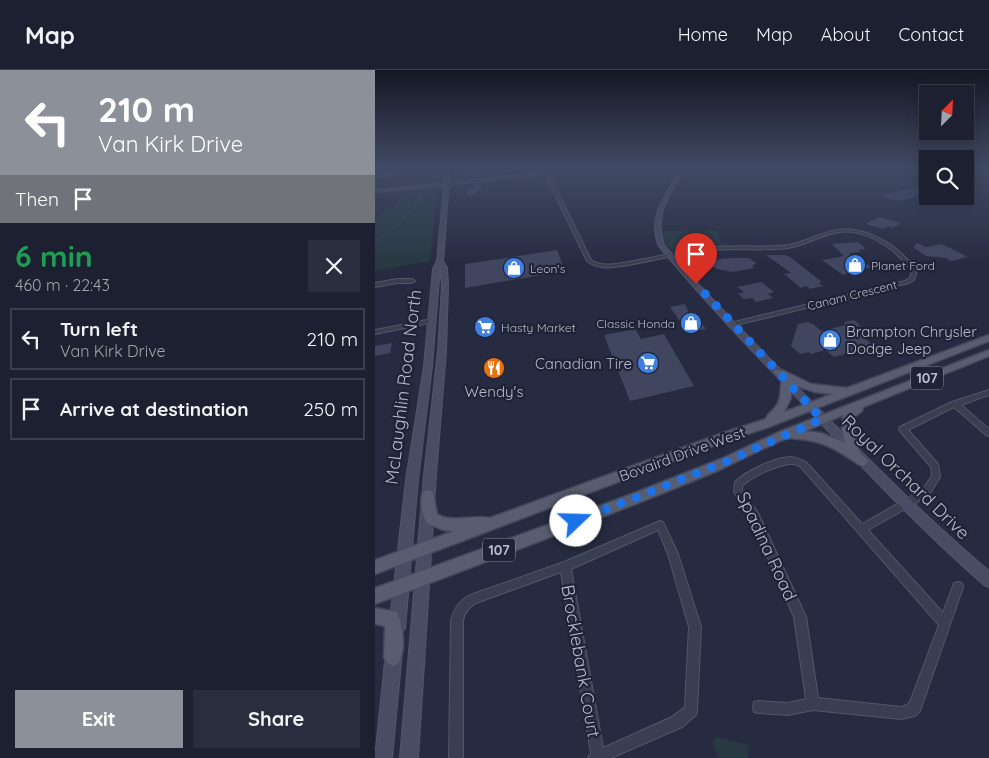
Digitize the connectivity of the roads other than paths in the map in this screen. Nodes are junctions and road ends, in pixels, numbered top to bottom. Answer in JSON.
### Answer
{"nodes":[{"id":1,"x":445,"y":200,"type":"edge"},
{"id":2,"x":560,"y":200,"type":"edge"},
{"id":3,"x":666,"y":200,"type":"edge"},
{"id":4,"x":670,"y":256,"type":"junction"},
{"id":5,"x":440,"y":261,"type":"junction"},
{"id":6,"x":412,"y":281,"type":"dead end"},
{"id":7,"x":375,"y":285,"type":"edge"},
{"id":8,"x":432,"y":321,"type":"junction"},
{"id":9,"x":732,"y":324,"type":"junction"},
{"id":10,"x":375,"y":332,"type":"edge"},
{"id":11,"x":989,"y":338,"type":"edge"},
{"id":12,"x":989,"y":353,"type":"edge"},
{"id":13,"x":778,"y":372,"type":"junction"},
{"id":14,"x":786,"y":381,"type":"junction"},
{"id":15,"x":425,"y":384,"type":"junction"},
{"id":16,"x":852,"y":390,"type":"junction"},
{"id":17,"x":989,"y":392,"type":"edge"},
{"id":18,"x":437,"y":393,"type":"junction"},
{"id":19,"x":865,"y":402,"type":"junction"},
{"id":20,"x":955,"y":404,"type":"junction"},
{"id":21,"x":810,"y":406,"type":"junction"},
{"id":22,"x":822,"y":419,"type":"junction"},
{"id":23,"x":762,"y":425,"type":"junction"},
{"id":24,"x":989,"y":434,"type":"edge"},
{"id":25,"x":783,"y":435,"type":"junction"},
{"id":26,"x":858,"y":457,"type":"junction"},
{"id":27,"x":428,"y":496,"type":"junction"},
{"id":28,"x":906,"y":505,"type":"junction"},
{"id":29,"x":501,"y":522,"type":"junction"},
{"id":30,"x":861,"y":530,"type":"junction"},
{"id":31,"x":424,"y":550,"type":"junction"},
{"id":32,"x":404,"y":557,"type":"junction"},
{"id":33,"x":565,"y":566,"type":"junction"},
{"id":34,"x":375,"y":567,"type":"edge"},
{"id":35,"x":422,"y":579,"type":"junction"},
{"id":36,"x":989,"y":580,"type":"edge"},
{"id":37,"x":401,"y":586,"type":"junction"},
{"id":38,"x":959,"y":587,"type":"dead end"},
{"id":39,"x":375,"y":596,"type":"edge"},
{"id":40,"x":375,"y":616,"type":"edge"},
{"id":41,"x":945,"y":624,"type":"junction"},
{"id":42,"x":393,"y":657,"type":"junction"},
{"id":43,"x":813,"y":704,"type":"junction"},
{"id":44,"x":759,"y":707,"type":"dead end"},
{"id":45,"x":597,"y":757,"type":"edge"},
{"id":46,"x":383,"y":758,"type":"edge"},
{"id":47,"x":409,"y":758,"type":"edge"},
{"id":48,"x":455,"y":758,"type":"edge"}],
"edges":[{"from":1,"to":5,"type":"main road","name":"McLaughlin Road North"},
{"from":2,"to":4,"type":"street"},
{"from":3,"to":4,"type":"main road","name":"Royal Orchard Drive"},
{"from":4,"to":9,"type":"main road","name":"Royal Orchard Drive"},
{"from":4,"to":9,"type":"street","name":"Canam Crescent"},
{"from":5,"to":8,"type":"main road","name":"McLaughlin Road North"},
{"from":5,"to":18,"type":"main road","name":"McLaughlin Road North"},
{"from":6,"to":7,"type":"street"},
{"from":8,"to":10,"type":"street"},
{"from":8,"to":15,"type":"main road","name":"McLaughlin Road North"},
{"from":9,"to":13,"type":"main road","name":"Royal Orchard Drive"},
{"from":11,"to":16,"type":"main road","name":"Bovaird Drive West","number":"107"},
{"from":12,"to":19,"type":"main road","name":"Bovaird Drive West","number":"107"},
{"from":13,"to":14,"type":"main road","name":"Royal Orchard Drive"},
{"from":13,"to":16,"type":"main road"},
{"from":14,"to":21,"type":"main road","name":"Royal Orchard Drive"},
{"from":14,"to":23,"type":"main road"},
{"from":15,"to":18,"type":"main road"},
{"from":15,"to":32,"type":"main road","name":"McLaughlin Road North"},
{"from":16,"to":21,"type":"main road","name":"Bovaird Drive West","number":"107"},
{"from":17,"to":20,"type":"street"},
{"from":18,"to":27,"type":"main road","name":"McLaughlin Road North"},
{"from":19,"to":22,"type":"main road","name":"Bovaird Drive West","number":"107"},
{"from":19,"to":26,"type":"main road"},
{"from":20,"to":24,"type":"street"},
{"from":20,"to":28,"type":"street"},
{"from":21,"to":22,"type":"main road","name":"Royal Orchard Drive"},
{"from":21,"to":23,"type":"main road","name":"Bovaird Drive West","number":"107"},
{"from":22,"to":25,"type":"main road","name":"Bovaird Drive West","number":"107"},
{"from":22,"to":26,"type":"main road","name":"Royal Orchard Drive"},
{"from":23,"to":29,"type":"main road","name":"Bovaird Drive West","number":"107"},
{"from":25,"to":26,"type":"main road"},
{"from":25,"to":35,"type":"main road","name":"Bovaird Drive West","number":"107"},
{"from":26,"to":28,"type":"main road","name":"Royal Orchard Drive"},
{"from":27,"to":29,"type":"main road"},
{"from":27,"to":31,"type":"main road","name":"McLaughlin Road North"},
{"from":28,"to":30,"type":"street"},
{"from":28,"to":36,"type":"main road","name":"Royal Orchard Drive"},
{"from":29,"to":31,"type":"main road","name":"Bovaird Drive West","number":"107"},
{"from":30,"to":41,"type":"street","name":"Spadina Road"},
{"from":30,"to":43,"type":"street","name":"Spadina Road"},
{"from":31,"to":32,"type":"main road","name":"Bovaird Drive West","number":"107"},
{"from":31,"to":35,"type":"main road","name":"McLaughlin Road North"},
{"from":32,"to":34,"type":"main road","name":"Bovaird Drive West","number":"107"},
{"from":32,"to":37,"type":"main road","name":"McLaughlin Road North"},
{"from":33,"to":45,"type":"street","name":"Brocklebank Court"},
{"from":33,"to":45,"type":"street"},
{"from":33,"to":48,"type":"street"},
{"from":35,"to":37,"type":"main road","name":"Bovaird Drive West","number":"107"},
{"from":35,"to":47,"type":"main road","name":"McLaughlin Road North"},
{"from":37,"to":39,"type":"main road","name":"Bovaird Drive West","number":"107"},
{"from":37,"to":42,"type":"main road","name":"McLaughlin Road North"},
{"from":38,"to":41,"type":"street"},
{"from":40,"to":42,"type":"main road"},
{"from":41,"to":43,"type":"street"},
{"from":42,"to":46,"type":"main road","name":"McLaughlin Road North"},
{"from":43,"to":44,"type":"street"}]}
